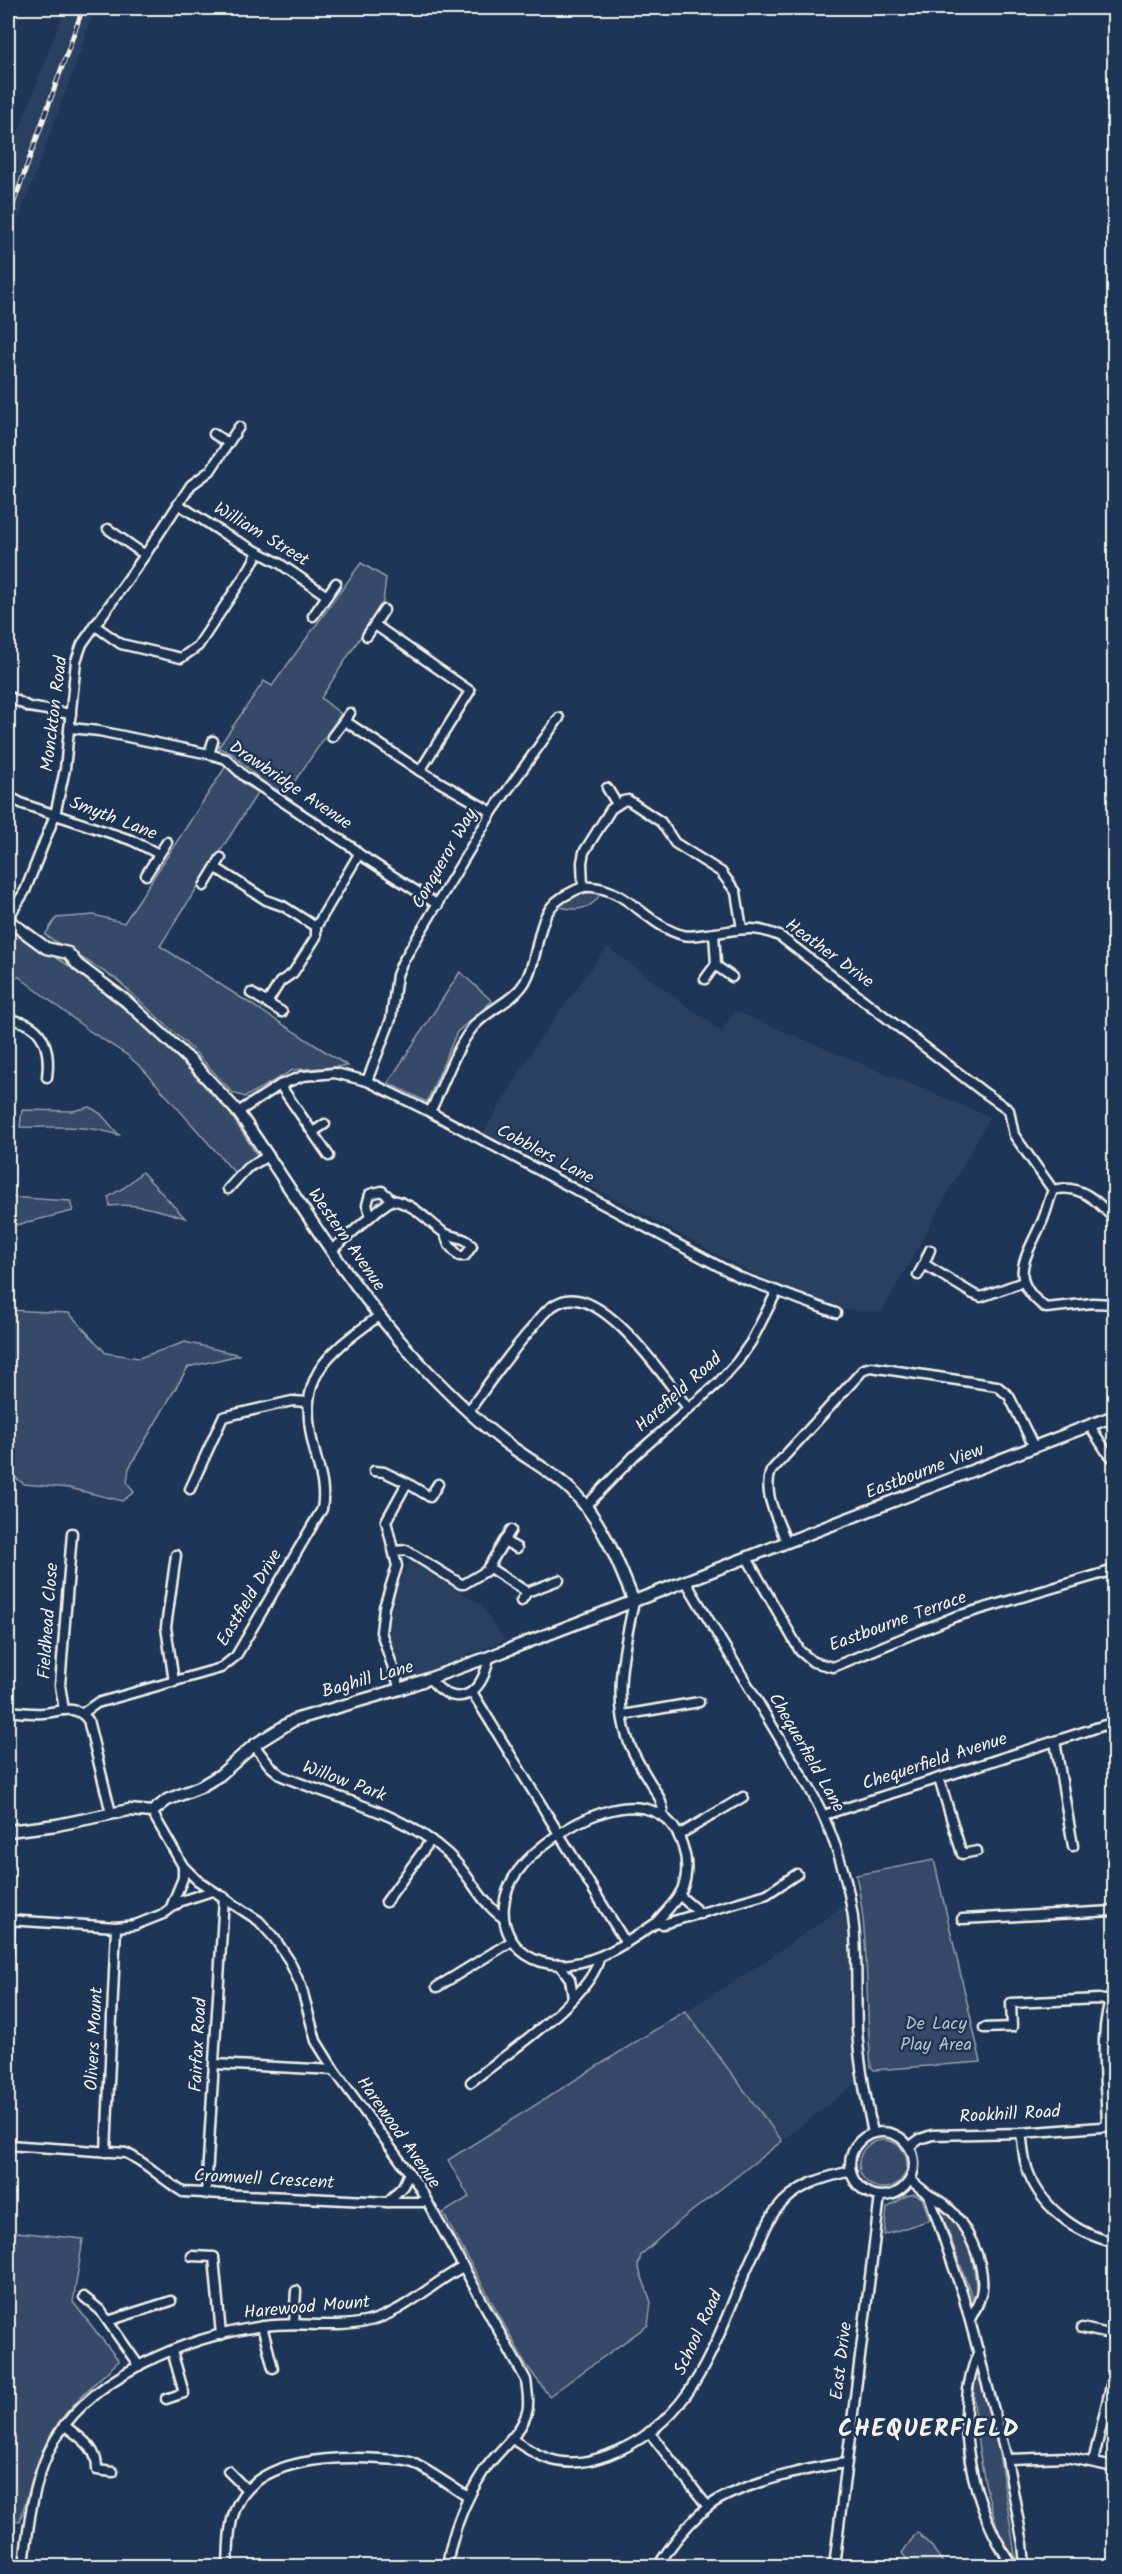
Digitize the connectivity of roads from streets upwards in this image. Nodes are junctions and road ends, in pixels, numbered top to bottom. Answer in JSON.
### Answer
{"nodes":[{"id":1,"x":239,"y":427,"type":"dead end"},
{"id":2,"x":214,"y":435,"type":"dead end"},
{"id":3,"x":228,"y":443,"type":"junction"},
{"id":4,"x":178,"y":504,"type":"junction"},
{"id":5,"x":108,"y":529,"type":"dead end"},
{"id":6,"x":258,"y":552,"type":"junction"},
{"id":7,"x":145,"y":555,"type":"junction"},
{"id":8,"x":336,"y":583,"type":"dead end"},
{"id":9,"x":327,"y":596,"type":"junction"},
{"id":10,"x":384,"y":610,"type":"dead end"},
{"id":11,"x":313,"y":616,"type":"dead end"},
{"id":12,"x":94,"y":625,"type":"junction"},
{"id":13,"x":375,"y":625,"type":"junction"},
{"id":14,"x":367,"y":636,"type":"dead end"},
{"id":15,"x":8,"y":696,"type":"edge"},
{"id":16,"x":71,"y":714,"type":"junction"},
{"id":17,"x":559,"y":718,"type":"dead end"},
{"id":18,"x":70,"y":728,"type":"junction"},
{"id":19,"x":332,"y":737,"type":"dead end"},
{"id":20,"x":213,"y":741,"type":"dead end"},
{"id":21,"x":209,"y":753,"type":"junction"},
{"id":22,"x":420,"y":771,"type":"junction"},
{"id":23,"x":607,"y":788,"type":"dead end"},
{"id":24,"x":8,"y":796,"type":"edge"},
{"id":25,"x":617,"y":804,"type":"junction"},
{"id":26,"x":492,"y":812,"type":"junction"},
{"id":27,"x":55,"y":815,"type":"junction"},
{"id":28,"x":167,"y":842,"type":"dead end"},
{"id":29,"x":159,"y":854,"type":"junction"},
{"id":30,"x":359,"y":855,"type":"junction"},
{"id":31,"x":221,"y":858,"type":"dead end"},
{"id":32,"x":216,"y":868,"type":"junction"},
{"id":33,"x":146,"y":875,"type":"dead end"},
{"id":34,"x":204,"y":886,"type":"dead end"},
{"id":35,"x":583,"y":887,"type":"junction"},
{"id":36,"x":438,"y":905,"type":"junction"},
{"id":37,"x":8,"y":919,"type":"edge"},
{"id":38,"x":316,"y":927,"type":"junction"},
{"id":39,"x":742,"y":929,"type":"junction"},
{"id":40,"x":714,"y":933,"type":"junction"},
{"id":41,"x":715,"y":965,"type":"junction"},
{"id":42,"x":732,"y":977,"type":"dead end"},
{"id":43,"x":705,"y":979,"type":"dead end"},
{"id":44,"x":251,"y":993,"type":"dead end"},
{"id":45,"x":267,"y":1002,"type":"junction"},
{"id":46,"x":282,"y":1012,"type":"dead end"},
{"id":47,"x":8,"y":1020,"type":"edge"},
{"id":48,"x":47,"y":1077,"type":"dead end"},
{"id":49,"x":368,"y":1081,"type":"junction"},
{"id":50,"x":280,"y":1085,"type":"junction"},
{"id":51,"x":238,"y":1112,"type":"junction"},
{"id":52,"x":430,"y":1112,"type":"junction"},
{"id":53,"x":325,"y":1124,"type":"dead end"},
{"id":54,"x":313,"y":1132,"type":"junction"},
{"id":55,"x":268,"y":1156,"type":"junction"},
{"id":56,"x":329,"y":1156,"type":"dead end"},
{"id":57,"x":228,"y":1189,"type":"dead end"},
{"id":58,"x":1053,"y":1190,"type":"junction"},
{"id":59,"x":392,"y":1200,"type":"junction"},
{"id":60,"x":371,"y":1216,"type":"junction"},
{"id":61,"x":1114,"y":1219,"type":"edge"},
{"id":62,"x":445,"y":1234,"type":"dead end"},
{"id":63,"x":332,"y":1250,"type":"junction"},
{"id":64,"x":930,"y":1250,"type":"dead end"},
{"id":65,"x":924,"y":1264,"type":"junction"},
{"id":66,"x":918,"y":1275,"type":"dead end"},
{"id":67,"x":1023,"y":1282,"type":"junction"},
{"id":68,"x":777,"y":1292,"type":"junction"},
{"id":69,"x":1114,"y":1304,"type":"edge"},
{"id":70,"x":836,"y":1313,"type":"dead end"},
{"id":71,"x":379,"y":1316,"type":"junction"},
{"id":72,"x":308,"y":1402,"type":"junction"},
{"id":73,"x":688,"y":1408,"type":"junction"},
{"id":74,"x":468,"y":1412,"type":"junction"},
{"id":75,"x":1114,"y":1416,"type":"edge"},
{"id":76,"x":1090,"y":1426,"type":"junction"},
{"id":77,"x":1034,"y":1447,"type":"junction"},
{"id":78,"x":1114,"y":1459,"type":"edge"},
{"id":79,"x":374,"y":1471,"type":"dead end"},
{"id":80,"x":407,"y":1482,"type":"junction"},
{"id":81,"x":438,"y":1484,"type":"dead end"},
{"id":82,"x":190,"y":1489,"type":"dead end"},
{"id":83,"x":586,"y":1506,"type":"junction"},
{"id":84,"x":511,"y":1530,"type":"dead end"},
{"id":85,"x":72,"y":1533,"type":"dead end"},
{"id":86,"x":504,"y":1541,"type":"junction"},
{"id":87,"x":786,"y":1541,"type":"junction"},
{"id":88,"x":517,"y":1548,"type":"dead end"},
{"id":89,"x":394,"y":1551,"type":"junction"},
{"id":90,"x":176,"y":1555,"type":"dead end"},
{"id":91,"x":747,"y":1558,"type":"junction"},
{"id":92,"x":488,"y":1567,"type":"junction"},
{"id":93,"x":1114,"y":1570,"type":"edge"},
{"id":94,"x":559,"y":1580,"type":"dead end"},
{"id":95,"x":686,"y":1582,"type":"junction"},
{"id":96,"x":527,"y":1592,"type":"junction"},
{"id":97,"x":522,"y":1601,"type":"dead end"},
{"id":98,"x":634,"y":1602,"type":"junction"},
{"id":99,"x":489,"y":1657,"type":"junction"},
{"id":100,"x":430,"y":1679,"type":"junction"},
{"id":101,"x":174,"y":1682,"type":"junction"},
{"id":102,"x":400,"y":1689,"type":"junction"},
{"id":103,"x":472,"y":1692,"type":"junction"},
{"id":104,"x":699,"y":1702,"type":"dead end"},
{"id":105,"x":64,"y":1710,"type":"junction"},
{"id":106,"x":8,"y":1711,"type":"edge"},
{"id":107,"x":83,"y":1713,"type":"junction"},
{"id":108,"x":623,"y":1714,"type":"junction"},
{"id":109,"x":1105,"y":1725,"type":"dead end"},
{"id":110,"x":1055,"y":1741,"type":"junction"},
{"id":111,"x":254,"y":1745,"type":"junction"},
{"id":112,"x":939,"y":1778,"type":"junction"},
{"id":113,"x":743,"y":1797,"type":"dead end"},
{"id":114,"x":152,"y":1812,"type":"junction"},
{"id":115,"x":111,"y":1813,"type":"junction"},
{"id":116,"x":662,"y":1814,"type":"junction"},
{"id":117,"x":824,"y":1815,"type":"junction"},
{"id":118,"x":8,"y":1832,"type":"edge"},
{"id":119,"x":560,"y":1833,"type":"junction"},
{"id":120,"x":679,"y":1835,"type":"junction"},
{"id":121,"x":431,"y":1840,"type":"junction"},
{"id":122,"x":1073,"y":1846,"type":"dead end"},
{"id":123,"x":977,"y":1851,"type":"dead end"},
{"id":124,"x":183,"y":1866,"type":"junction"},
{"id":125,"x":797,"y":1874,"type":"dead end"},
{"id":126,"x":212,"y":1891,"type":"junction"},
{"id":127,"x":679,"y":1895,"type":"junction"},
{"id":128,"x":224,"y":1897,"type":"junction"},
{"id":129,"x":386,"y":1902,"type":"dead end"},
{"id":130,"x":171,"y":1907,"type":"junction"},
{"id":131,"x":1114,"y":1911,"type":"edge"},
{"id":132,"x":701,"y":1914,"type":"junction"},
{"id":133,"x":502,"y":1917,"type":"junction"},
{"id":134,"x":962,"y":1919,"type":"dead end"},
{"id":135,"x":9,"y":1920,"type":"edge"},
{"id":136,"x":656,"y":1923,"type":"junction"},
{"id":137,"x":116,"y":1927,"type":"junction"},
{"id":138,"x":512,"y":1941,"type":"junction"},
{"id":139,"x":626,"y":1943,"type":"junction"},
{"id":140,"x":8,"y":1954,"type":"edge"},
{"id":141,"x":599,"y":1957,"type":"junction"},
{"id":142,"x":559,"y":1964,"type":"junction"},
{"id":143,"x":437,"y":1988,"type":"dead end"},
{"id":144,"x":1114,"y":1988,"type":"edge"},
{"id":145,"x":573,"y":1998,"type":"junction"},
{"id":146,"x":1109,"y":2001,"type":"junction"},
{"id":147,"x":984,"y":2028,"type":"dead end"},
{"id":148,"x":215,"y":2064,"type":"junction"},
{"id":149,"x":334,"y":2070,"type":"junction"},
{"id":150,"x":471,"y":2082,"type":"dead end"},
{"id":151,"x":1111,"y":2126,"type":"edge"},
{"id":152,"x":873,"y":2133,"type":"junction"},
{"id":153,"x":1021,"y":2133,"type":"junction"},
{"id":154,"x":8,"y":2145,"type":"edge"},
{"id":155,"x":909,"y":2146,"type":"junction"},
{"id":156,"x":106,"y":2152,"type":"junction"},
{"id":157,"x":850,"y":2171,"type":"junction"},
{"id":158,"x":409,"y":2173,"type":"junction"},
{"id":159,"x":910,"y":2180,"type":"junction"},
{"id":160,"x":206,"y":2194,"type":"junction"},
{"id":161,"x":929,"y":2195,"type":"junction"},
{"id":162,"x":880,"y":2196,"type":"junction"},
{"id":163,"x":388,"y":2202,"type":"junction"},
{"id":164,"x":427,"y":2202,"type":"junction"},
{"id":165,"x":1114,"y":2241,"type":"edge"},
{"id":166,"x":192,"y":2256,"type":"dead end"},
{"id":167,"x":464,"y":2267,"type":"junction"},
{"id":168,"x":296,"y":2292,"type":"dead end"},
{"id":169,"x":84,"y":2297,"type":"dead end"},
{"id":170,"x":171,"y":2301,"type":"dead end"},
{"id":171,"x":969,"y":2319,"type":"junction"},
{"id":172,"x":108,"y":2321,"type":"junction"},
{"id":173,"x":294,"y":2324,"type":"junction"},
{"id":174,"x":262,"y":2326,"type":"junction"},
{"id":175,"x":1082,"y":2328,"type":"dead end"},
{"id":176,"x":221,"y":2335,"type":"junction"},
{"id":177,"x":1114,"y":2336,"type":"edge"},
{"id":178,"x":172,"y":2351,"type":"junction"},
{"id":179,"x":979,"y":2351,"type":"junction"},
{"id":180,"x":140,"y":2366,"type":"junction"},
{"id":181,"x":273,"y":2368,"type":"dead end"},
{"id":182,"x":1114,"y":2373,"type":"edge"},
{"id":183,"x":166,"y":2399,"type":"dead end"},
{"id":184,"x":64,"y":2425,"type":"junction"},
{"id":185,"x":650,"y":2432,"type":"junction"},
{"id":186,"x":511,"y":2438,"type":"junction"},
{"id":187,"x":1007,"y":2459,"type":"junction"},
{"id":188,"x":1093,"y":2462,"type":"junction"},
{"id":189,"x":846,"y":2463,"type":"junction"},
{"id":190,"x":1114,"y":2467,"type":"edge"},
{"id":191,"x":228,"y":2471,"type":"dead end"},
{"id":192,"x":113,"y":2472,"type":"dead end"},
{"id":193,"x":247,"y":2490,"type":"junction"},
{"id":194,"x":468,"y":2497,"type":"junction"},
{"id":195,"x":708,"y":2506,"type":"junction"},
{"id":196,"x":24,"y":2566,"type":"edge"},
{"id":197,"x":228,"y":2566,"type":"edge"},
{"id":198,"x":447,"y":2566,"type":"edge"},
{"id":199,"x":658,"y":2566,"type":"edge"},
{"id":200,"x":834,"y":2566,"type":"edge"},
{"id":201,"x":1013,"y":2566,"type":"edge"},
{"id":202,"x":1025,"y":2566,"type":"edge"}],
"edges":[{"from":1,"to":3,"type":"street","name":"Monckton Road"},
{"from":2,"to":3,"type":"street"},
{"from":3,"to":4,"type":"street","name":"Monckton Road"},
{"from":4,"to":6,"type":"street","name":"William Street"},
{"from":4,"to":7,"type":"street","name":"Monckton Road"},
{"from":5,"to":7,"type":"street"},
{"from":6,"to":9,"type":"street","name":"William Street"},
{"from":6,"to":12,"type":"street"},
{"from":7,"to":12,"type":"street","name":"Monckton Road"},
{"from":8,"to":9,"type":"street"},
{"from":9,"to":11,"type":"street"},
{"from":10,"to":13,"type":"street"},
{"from":12,"to":16,"type":"street","name":"Monckton Road"},
{"from":13,"to":14,"type":"street"},
{"from":13,"to":22,"type":"street"},
{"from":15,"to":16,"type":"street"},
{"from":16,"to":18,"type":"street","name":"Monckton Road"},
{"from":17,"to":26,"type":"street"},
{"from":18,"to":21,"type":"street","name":"Drawbridge Avenue"},
{"from":18,"to":27,"type":"street","name":"Monckton Road"},
{"from":19,"to":22,"type":"street","name":"Conqueror Way"},
{"from":20,"to":21,"type":"street"},
{"from":21,"to":30,"type":"street","name":"Drawbridge Avenue"},
{"from":22,"to":26,"type":"street","name":"Conqueror Way"},
{"from":23,"to":25,"type":"street"},
{"from":24,"to":27,"type":"street","name":"Smyth Lane"},
{"from":25,"to":35,"type":"street"},
{"from":25,"to":39,"type":"street"},
{"from":26,"to":36,"type":"street","name":"Conqueror Way"},
{"from":27,"to":29,"type":"street","name":"Smyth Lane"},
{"from":27,"to":37,"type":"street","name":"Monckton Road"},
{"from":28,"to":29,"type":"street","name":"Smyth Lane"},
{"from":29,"to":33,"type":"street","name":"Smyth Lane"},
{"from":30,"to":36,"type":"street","name":"Drawbridge Avenue"},
{"from":30,"to":38,"type":"street"},
{"from":31,"to":32,"type":"street"},
{"from":32,"to":34,"type":"street"},
{"from":32,"to":38,"type":"street"},
{"from":35,"to":40,"type":"street","name":"Heather Drive"},
{"from":35,"to":52,"type":"street"},
{"from":36,"to":49,"type":"street","name":"Conqueror Way"},
{"from":37,"to":51,"type":"street","name":"Western Avenue"},
{"from":38,"to":45,"type":"street"},
{"from":39,"to":40,"type":"street","name":"Heather Drive"},
{"from":39,"to":58,"type":"street","name":"Heather Drive"},
{"from":40,"to":41,"type":"street"},
{"from":41,"to":42,"type":"street"},
{"from":41,"to":43,"type":"street"},
{"from":44,"to":45,"type":"street"},
{"from":45,"to":46,"type":"street"},
{"from":47,"to":48,"type":"street"},
{"from":49,"to":50,"type":"street","name":"Cobblers Lane"},
{"from":49,"to":52,"type":"street","name":"Cobblers Lane"},
{"from":50,"to":51,"type":"street","name":"Cobblers Lane"},
{"from":50,"to":54,"type":"street"},
{"from":51,"to":55,"type":"street","name":"Western Avenue"},
{"from":52,"to":68,"type":"street","name":"Cobblers Lane"},
{"from":53,"to":54,"type":"street"},
{"from":54,"to":56,"type":"street"},
{"from":55,"to":57,"type":"street"},
{"from":55,"to":63,"type":"street","name":"Western Avenue"},
{"from":58,"to":61,"type":"street"},
{"from":58,"to":67,"type":"street"},
{"from":59,"to":60,"type":"street"},
{"from":59,"to":60,"type":"street"},
{"from":59,"to":62,"type":"street"},
{"from":60,"to":63,"type":"street"},
{"from":63,"to":71,"type":"street","name":"Western Avenue"},
{"from":64,"to":65,"type":"street"},
{"from":65,"to":66,"type":"street"},
{"from":65,"to":67,"type":"street"},
{"from":67,"to":69,"type":"street"},
{"from":68,"to":70,"type":"street","name":"Cobblers Lane"},
{"from":68,"to":73,"type":"street","name":"Harefield Road"},
{"from":71,"to":72,"type":"street","name":"Eastfield Drive"},
{"from":71,"to":74,"type":"street","name":"Western Avenue"},
{"from":72,"to":82,"type":"street"},
{"from":72,"to":101,"type":"street","name":"Eastfield Drive"},
{"from":73,"to":74,"type":"street"},
{"from":73,"to":83,"type":"street","name":"Harefield Road"},
{"from":74,"to":83,"type":"street","name":"Western Avenue"},
{"from":75,"to":76,"type":"street","name":"Eastbourne View"},
{"from":76,"to":77,"type":"street","name":"Eastbourne View"},
{"from":76,"to":78,"type":"street"},
{"from":77,"to":87,"type":"street","name":"Eastbourne View"},
{"from":77,"to":87,"type":"street"},
{"from":79,"to":80,"type":"street"},
{"from":80,"to":81,"type":"street"},
{"from":80,"to":89,"type":"street"},
{"from":83,"to":98,"type":"street","name":"Western Avenue"},
{"from":84,"to":86,"type":"street"},
{"from":85,"to":105,"type":"street","name":"Fieldhead Close"},
{"from":86,"to":88,"type":"street"},
{"from":86,"to":92,"type":"street"},
{"from":87,"to":91,"type":"street","name":"Eastbourne View"},
{"from":89,"to":92,"type":"street"},
{"from":89,"to":102,"type":"street"},
{"from":90,"to":101,"type":"street"},
{"from":91,"to":93,"type":"street","name":"Eastbourne Terrace"},
{"from":91,"to":95,"type":"street","name":"Baghill Lane"},
{"from":92,"to":96,"type":"street"},
{"from":94,"to":96,"type":"street"},
{"from":95,"to":98,"type":"street","name":"Baghill Lane"},
{"from":95,"to":117,"type":"street","name":"Chequerfield Lane"},
{"from":96,"to":97,"type":"street"},
{"from":98,"to":99,"type":"street","name":"Baghill Lane"},
{"from":98,"to":108,"type":"street"},
{"from":99,"to":100,"type":"street","name":"Baghill Lane"},
{"from":99,"to":103,"type":"street"},
{"from":100,"to":102,"type":"street","name":"Baghill Lane"},
{"from":100,"to":103,"type":"street"},
{"from":101,"to":107,"type":"street","name":"Eastfield Drive"},
{"from":102,"to":111,"type":"street","name":"Baghill Lane"},
{"from":103,"to":119,"type":"street"},
{"from":104,"to":108,"type":"street"},
{"from":105,"to":106,"type":"street"},
{"from":105,"to":107,"type":"street"},
{"from":107,"to":115,"type":"street"},
{"from":108,"to":116,"type":"street"},
{"from":109,"to":110,"type":"street","name":"Chequerfield Avenue"},
{"from":110,"to":112,"type":"street","name":"Chequerfield Avenue"},
{"from":110,"to":122,"type":"street"},
{"from":111,"to":114,"type":"street","name":"Baghill Lane"},
{"from":111,"to":121,"type":"street","name":"Willow Park"},
{"from":112,"to":117,"type":"street","name":"Chequerfield Avenue"},
{"from":112,"to":123,"type":"street"},
{"from":113,"to":120,"type":"street"},
{"from":114,"to":115,"type":"street"},
{"from":114,"to":124,"type":"street","name":"Harewood Avenue"},
{"from":115,"to":118,"type":"street"},
{"from":116,"to":119,"type":"street"},
{"from":116,"to":120,"type":"street"},
{"from":117,"to":152,"type":"street","name":"Chequerfield Lane"},
{"from":119,"to":133,"type":"street"},
{"from":119,"to":139,"type":"street"},
{"from":120,"to":127,"type":"street"},
{"from":121,"to":129,"type":"street"},
{"from":121,"to":133,"type":"street","name":"Willow Park"},
{"from":124,"to":126,"type":"street","name":"Harewood Avenue"},
{"from":124,"to":130,"type":"street"},
{"from":125,"to":132,"type":"street"},
{"from":126,"to":128,"type":"street","name":"Harewood Avenue"},
{"from":126,"to":130,"type":"street"},
{"from":127,"to":132,"type":"street"},
{"from":127,"to":136,"type":"street"},
{"from":128,"to":148,"type":"street","name":"Fairfax Road"},
{"from":128,"to":149,"type":"street","name":"Harewood Avenue"},
{"from":130,"to":137,"type":"street"},
{"from":131,"to":134,"type":"street"},
{"from":132,"to":136,"type":"street"},
{"from":133,"to":138,"type":"street","name":"Willow Park"},
{"from":135,"to":137,"type":"street"},
{"from":135,"to":140,"type":"street"},
{"from":136,"to":139,"type":"street"},
{"from":137,"to":156,"type":"street","name":"Olivers Mount"},
{"from":138,"to":142,"type":"street"},
{"from":138,"to":143,"type":"street"},
{"from":139,"to":141,"type":"street"},
{"from":141,"to":142,"type":"street"},
{"from":141,"to":145,"type":"street"},
{"from":142,"to":145,"type":"street"},
{"from":144,"to":146,"type":"street"},
{"from":145,"to":150,"type":"street"},
{"from":146,"to":147,"type":"street"},
{"from":146,"to":151,"type":"street"},
{"from":148,"to":149,"type":"street"},
{"from":148,"to":160,"type":"street","name":"Fairfax Road"},
{"from":149,"to":158,"type":"street","name":"Harewood Avenue"},
{"from":151,"to":153,"type":"street","name":"Rookhill Road"},
{"from":152,"to":155,"type":"street"},
{"from":152,"to":157,"type":"street"},
{"from":153,"to":155,"type":"street","name":"Rookhill Road"},
{"from":153,"to":165,"type":"street"},
{"from":154,"to":156,"type":"street","name":"Cromwell Crescent"},
{"from":155,"to":159,"type":"street"},
{"from":156,"to":160,"type":"street","name":"Cromwell Crescent"},
{"from":157,"to":162,"type":"street"},
{"from":157,"to":185,"type":"street","name":"School Road"},
{"from":158,"to":163,"type":"street"},
{"from":158,"to":164,"type":"street","name":"Harewood Avenue"},
{"from":159,"to":161,"type":"street"},
{"from":159,"to":162,"type":"street"},
{"from":160,"to":163,"type":"street","name":"Cromwell Crescent"},
{"from":161,"to":171,"type":"street"},
{"from":161,"to":171,"type":"street"},
{"from":162,"to":189,"type":"street","name":"East Drive"},
{"from":163,"to":164,"type":"street","name":"Cromwell Crescent"},
{"from":164,"to":167,"type":"street","name":"Harewood Avenue"},
{"from":166,"to":176,"type":"street"},
{"from":167,"to":173,"type":"street","name":"Harewood Mount"},
{"from":167,"to":186,"type":"street","name":"Harewood Avenue"},
{"from":168,"to":173,"type":"street"},
{"from":169,"to":172,"type":"street"},
{"from":170,"to":172,"type":"street"},
{"from":171,"to":179,"type":"street"},
{"from":172,"to":180,"type":"street"},
{"from":173,"to":174,"type":"street","name":"Harewood Mount"},
{"from":174,"to":176,"type":"street","name":"Harewood Mount"},
{"from":174,"to":181,"type":"street"},
{"from":175,"to":177,"type":"street"},
{"from":176,"to":178,"type":"street","name":"Harewood Mount"},
{"from":178,"to":180,"type":"street","name":"Harewood Mount"},
{"from":178,"to":183,"type":"street"},
{"from":179,"to":187,"type":"street"},
{"from":179,"to":201,"type":"street"},
{"from":180,"to":184,"type":"street","name":"Harewood Mount"},
{"from":182,"to":188,"type":"street"},
{"from":184,"to":192,"type":"street"},
{"from":184,"to":196,"type":"street","name":"Harewood Mount"},
{"from":185,"to":186,"type":"street","name":"School Road"},
{"from":185,"to":195,"type":"street"},
{"from":186,"to":194,"type":"street","name":"Harewood Avenue"},
{"from":187,"to":188,"type":"street"},
{"from":187,"to":202,"type":"street"},
{"from":188,"to":190,"type":"street"},
{"from":189,"to":195,"type":"street"},
{"from":189,"to":200,"type":"street","name":"East Drive"},
{"from":191,"to":193,"type":"street"},
{"from":193,"to":194,"type":"street"},
{"from":193,"to":197,"type":"street"},
{"from":194,"to":198,"type":"street","name":"Harewood Avenue"},
{"from":195,"to":199,"type":"street"}]}
